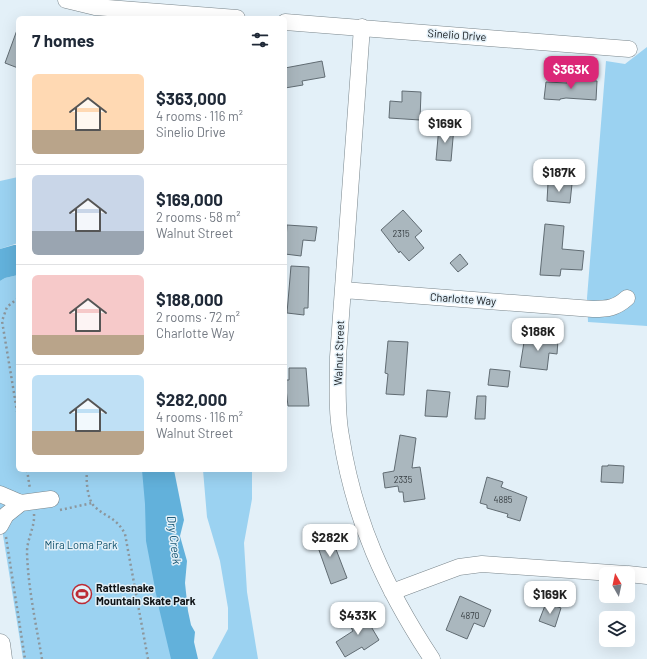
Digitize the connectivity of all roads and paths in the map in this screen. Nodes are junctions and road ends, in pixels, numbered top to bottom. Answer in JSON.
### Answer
{"nodes":[{"id":1,"x":66,"y":0,"type":"edge"},
{"id":2,"x":211,"y":16,"type":"edge"},
{"id":3,"x":287,"y":22,"type":"edge"},
{"id":4,"x":362,"y":27,"type":"junction"},
{"id":5,"x":629,"y":48,"type":"dead end"},
{"id":6,"x":343,"y":290,"type":"junction"},
{"id":7,"x":627,"y":298,"type":"dead end"},
{"id":8,"x":16,"y":300,"type":"edge"},
{"id":9,"x":16,"y":405,"type":"edge"},
{"id":10,"x":26,"y":472,"type":"edge"},
{"id":11,"x":86,"y":472,"type":"edge"},
{"id":12,"x":0,"y":494,"type":"edge"},
{"id":13,"x":92,"y":503,"type":"junction"},
{"id":14,"x":53,"y":505,"type":"joint"},
{"id":15,"x":29,"y":507,"type":"junction"},
{"id":16,"x":41,"y":513,"type":"dead end"},
{"id":17,"x":4,"y":529,"type":"edge"},
{"id":18,"x":599,"y":572,"type":"edge"},
{"id":19,"x":635,"y":575,"type":"edge"},
{"id":20,"x":647,"y":576,"type":"edge"},
{"id":21,"x":392,"y":592,"type":"junction"},
{"id":22,"x":0,"y":644,"type":"edge"},
{"id":23,"x":2,"y":659,"type":"edge"},
{"id":24,"x":25,"y":659,"type":"edge"},
{"id":25,"x":42,"y":659,"type":"edge"},
{"id":26,"x":148,"y":659,"type":"edge"},
{"id":27,"x":432,"y":659,"type":"edge"}],
"edges":[{"from":1,"to":2,"type":"street"},
{"from":3,"to":4,"type":"street","name":"Sinelio Drive"},
{"from":4,"to":5,"type":"street","name":"Sinelio Drive"},
{"from":4,"to":6,"type":"street","name":"Walnut Street"},
{"from":6,"to":7,"type":"street","name":"Charlotte Way"},
{"from":6,"to":21,"type":"street","name":"Walnut Street"},
{"from":8,"to":9,"type":"path"},
{"from":10,"to":15,"type":"path"},
{"from":11,"to":13,"type":"path"},
{"from":12,"to":15,"type":"street"},
{"from":13,"to":14,"type":"path"},
{"from":13,"to":26,"type":"path"},
{"from":14,"to":15,"type":"street"},
{"from":15,"to":16,"type":"path"},
{"from":15,"to":17,"type":"street"},
{"from":15,"to":25,"type":"path"},
{"from":17,"to":24,"type":"path"},
{"from":18,"to":21,"type":"street"},
{"from":19,"to":20,"type":"street"},
{"from":21,"to":27,"type":"street","name":"Walnut Street"},
{"from":22,"to":23,"type":"main road"}]}
